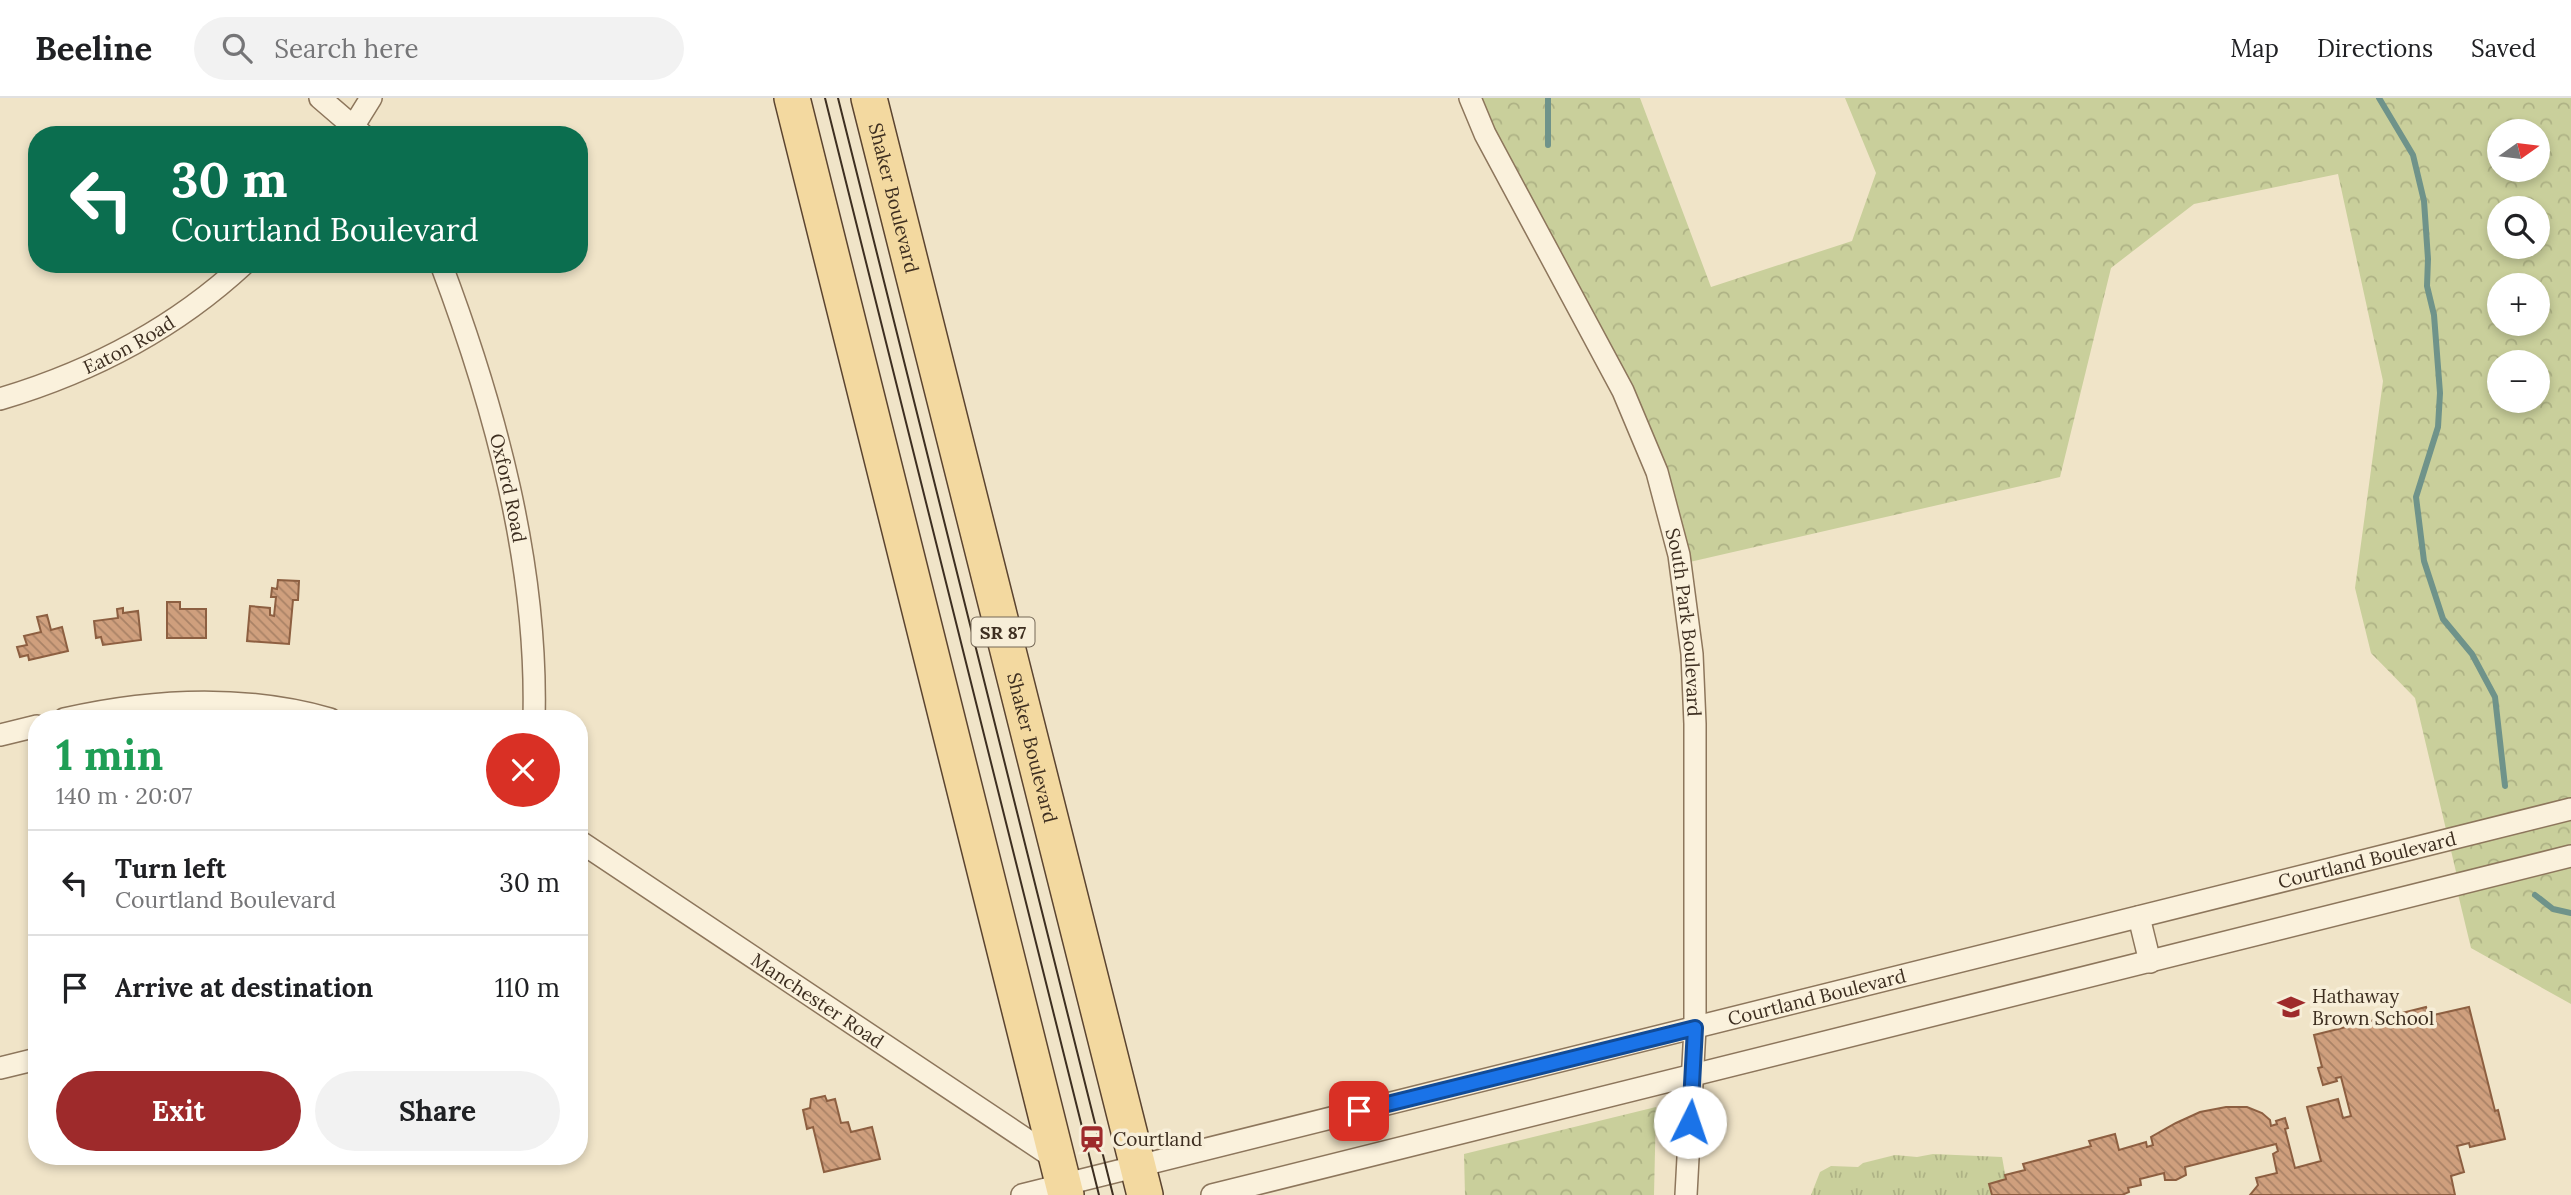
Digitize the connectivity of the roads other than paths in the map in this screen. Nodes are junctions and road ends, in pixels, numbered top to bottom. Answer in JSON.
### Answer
{"nodes":[{"id":1,"x":320,"y":98,"type":"edge"},
{"id":2,"x":371,"y":98,"type":"edge"},
{"id":3,"x":792,"y":98,"type":"edge"},
{"id":4,"x":869,"y":98,"type":"edge"},
{"id":5,"x":1470,"y":98,"type":"edge"},
{"id":6,"x":349,"y":126,"type":"edge"},
{"id":7,"x":358,"y":126,"type":"edge"},
{"id":8,"x":234,"y":273,"type":"edge"},
{"id":9,"x":444,"y":273,"type":"edge"},
{"id":10,"x":0,"y":399,"type":"edge"},
{"id":11,"x":110,"y":710,"type":"edge"},
{"id":12,"x":291,"y":710,"type":"edge"},
{"id":13,"x":534,"y":710,"type":"edge"},
{"id":14,"x":28,"y":728,"type":"edge"},
{"id":15,"x":0,"y":735,"type":"edge"},
{"id":16,"x":2571,"y":809,"type":"edge"},
{"id":17,"x":588,"y":847,"type":"edge"},
{"id":18,"x":2571,"y":856,"type":"edge"},
{"id":19,"x":2138,"y":917,"type":"junction"},
{"id":20,"x":2150,"y":962,"type":"junction"},
{"id":21,"x":1695,"y":1028,"type":"junction"},
{"id":22,"x":28,"y":1061,"type":"edge"},
{"id":23,"x":0,"y":1068,"type":"edge"},
{"id":24,"x":1693,"y":1076,"type":"junction"},
{"id":25,"x":1062,"y":1180,"type":"edge"},
{"id":26,"x":1141,"y":1181,"type":"edge"},
{"id":27,"x":1022,"y":1195,"type":"edge"},
{"id":28,"x":1212,"y":1195,"type":"edge"},
{"id":29,"x":1686,"y":1195,"type":"edge"}],
"edges":[{"from":1,"to":6,"type":"street"},
{"from":2,"to":7,"type":"street"},
{"from":3,"to":25,"type":"main road"},
{"from":4,"to":26,"type":"main road","name":"Shaker Boulevard","number":"SR 87"},
{"from":5,"to":21,"type":"street","name":"South Park Boulevard"},
{"from":8,"to":10,"type":"street","name":"Eaton Road"},
{"from":9,"to":13,"type":"street","name":"Oxford Road"},
{"from":11,"to":12,"type":"street"},
{"from":14,"to":15,"type":"street"},
{"from":16,"to":19,"type":"street","name":"Courtland Boulevard"},
{"from":17,"to":25,"type":"street","name":"Manchester Road"},
{"from":18,"to":20,"type":"street"},
{"from":19,"to":20,"type":"street"},
{"from":19,"to":21,"type":"street","name":"Courtland Boulevard"},
{"from":20,"to":24,"type":"street"},
{"from":21,"to":24,"type":"street","name":"South Park Boulevard"},
{"from":21,"to":26,"type":"street","name":"Courtland Boulevard"},
{"from":22,"to":23,"type":"street"},
{"from":24,"to":28,"type":"street"},
{"from":24,"to":29,"type":"street","name":"South Park Boulevard"},
{"from":25,"to":26,"type":"street","name":"Courtland Boulevard"},
{"from":25,"to":27,"type":"street","name":"Courtland Boulevard"}]}
